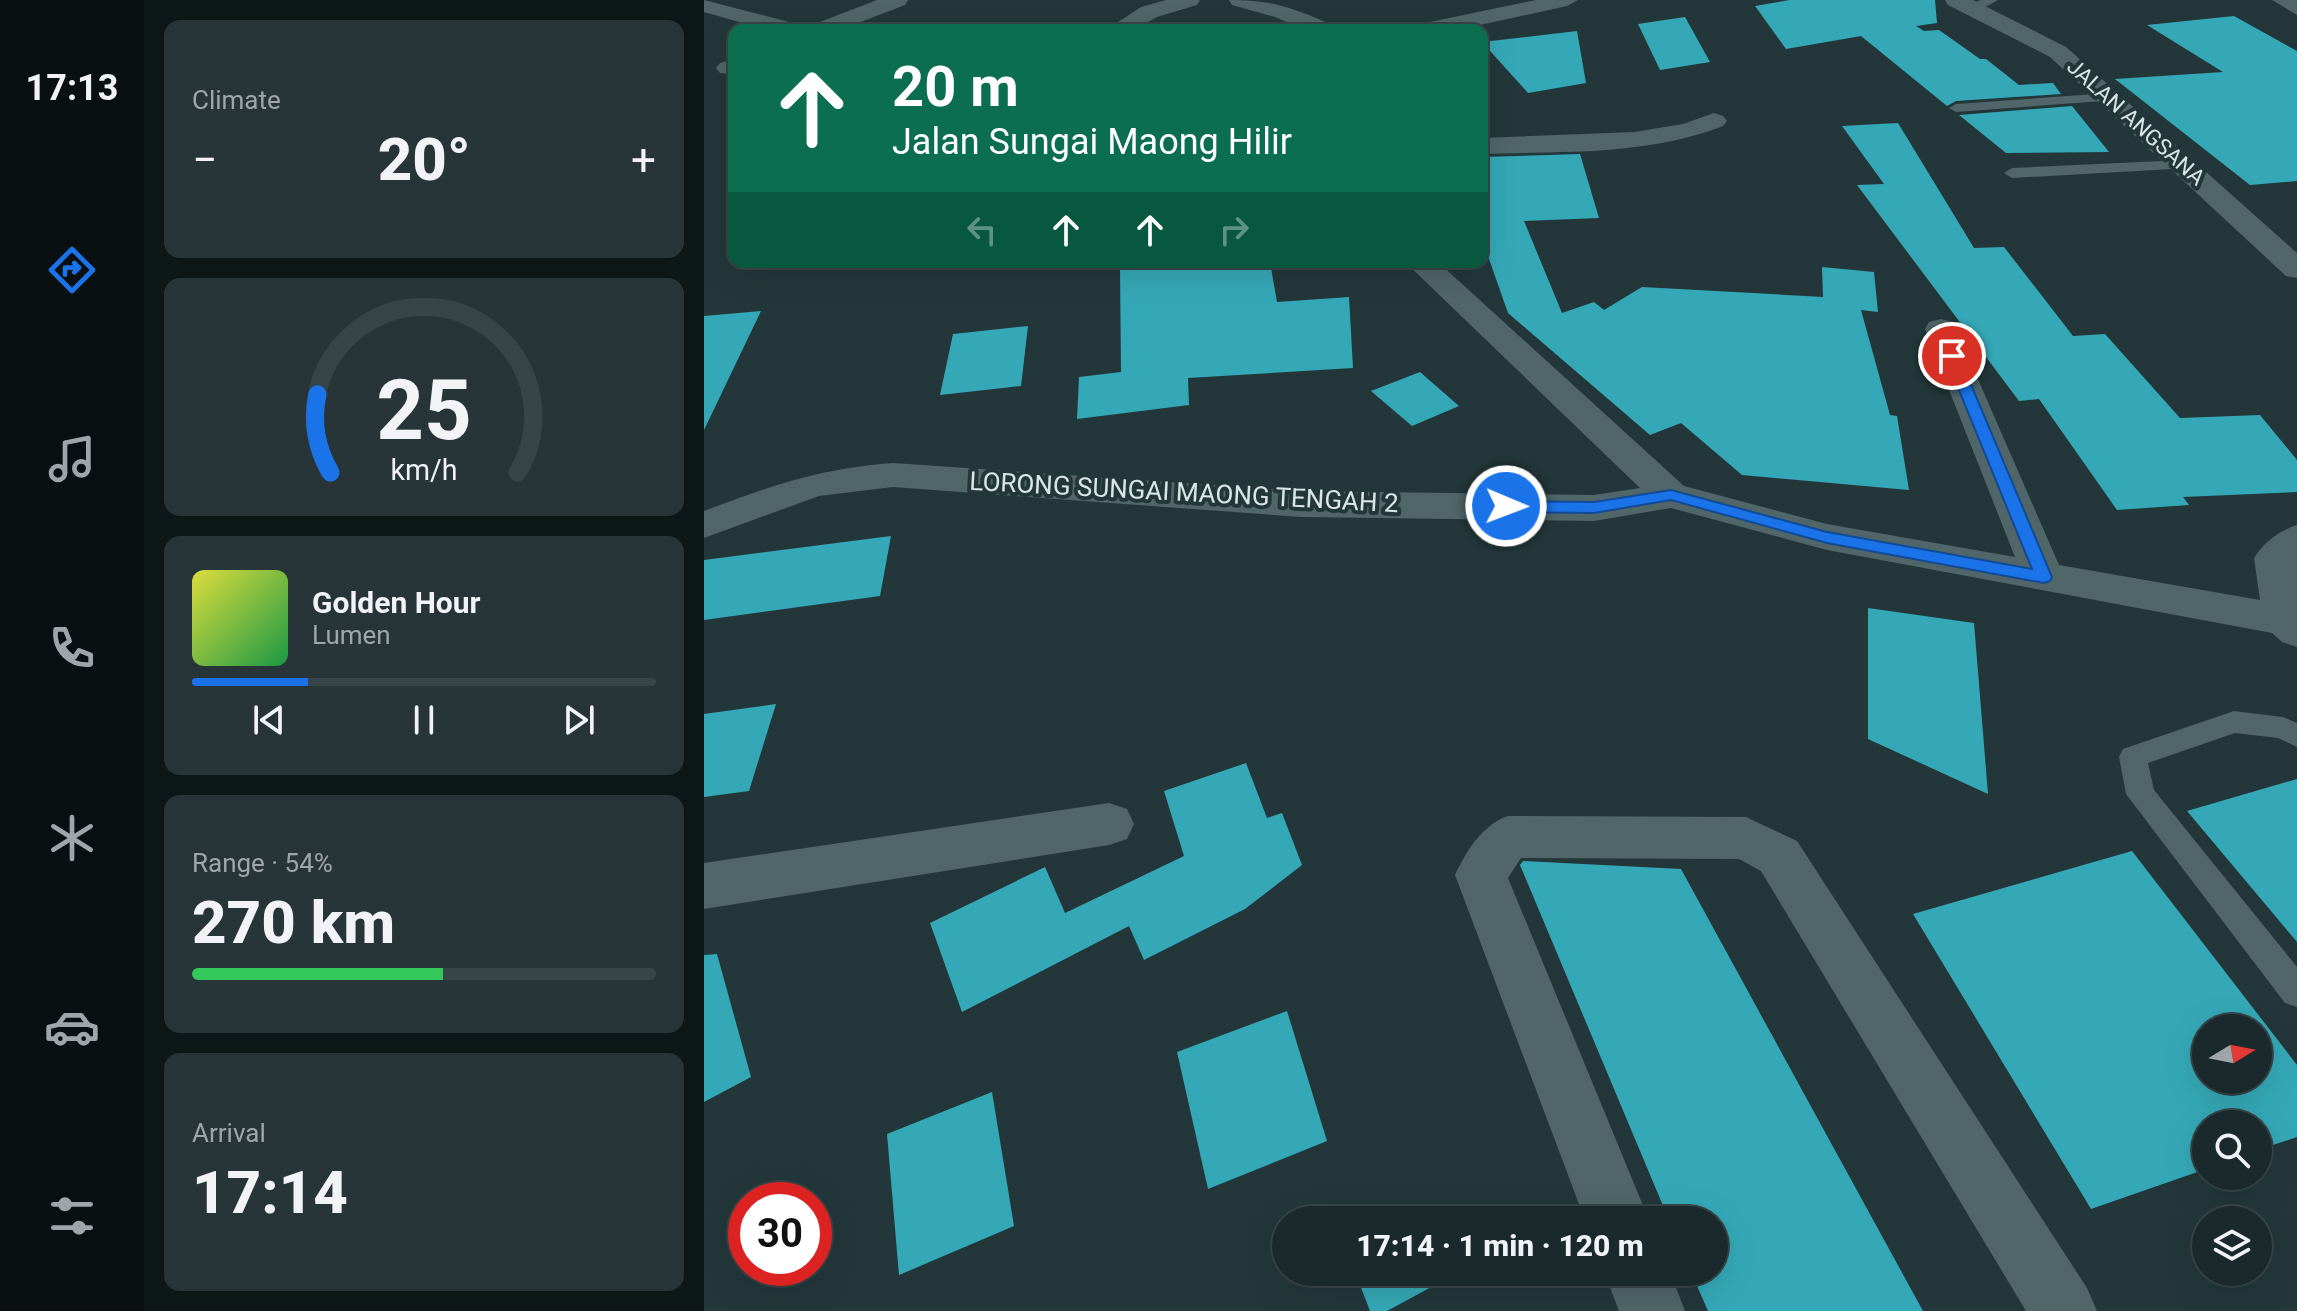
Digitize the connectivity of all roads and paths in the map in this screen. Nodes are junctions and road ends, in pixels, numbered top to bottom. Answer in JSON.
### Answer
{"nodes":[{"id":1,"x":897,"y":0,"type":"edge"},
{"id":2,"x":1189,"y":0,"type":"edge"},
{"id":3,"x":1240,"y":0,"type":"edge"},
{"id":4,"x":1567,"y":0,"type":"edge"},
{"id":5,"x":2283,"y":0,"type":"edge"},
{"id":6,"x":1974,"y":3,"type":"edge"},
{"id":7,"x":704,"y":5,"type":"edge"},
{"id":8,"x":2297,"y":8,"type":"edge"},
{"id":9,"x":772,"y":24,"type":"edge"},
{"id":10,"x":835,"y":24,"type":"edge"},
{"id":11,"x":1128,"y":24,"type":"edge"},
{"id":12,"x":1310,"y":24,"type":"edge"},
{"id":13,"x":1453,"y":24,"type":"edge"},
{"id":14,"x":2111,"y":97,"type":"junction"},
{"id":15,"x":1956,"y":108,"type":"dead end"},
{"id":16,"x":1714,"y":121,"type":"dead end"},
{"id":17,"x":1488,"y":146,"type":"edge"},
{"id":18,"x":2184,"y":165,"type":"junction"},
{"id":19,"x":2012,"y":173,"type":"dead end"},
{"id":20,"x":1426,"y":268,"type":"edge"},
{"id":21,"x":2297,"y":269,"type":"edge"},
{"id":22,"x":1941,"y":329,"type":"dead end"},
{"id":23,"x":1671,"y":495,"type":"junction"},
{"id":24,"x":704,"y":525,"type":"edge"},
{"id":25,"x":2297,"y":539,"type":"edge"},
{"id":26,"x":2044,"y":577,"type":"junction"},
{"id":27,"x":2291,"y":626,"type":"edge"},
{"id":28,"x":2297,"y":736,"type":"edge"},
{"id":29,"x":1109,"y":824,"type":"dead end"},
{"id":30,"x":704,"y":886,"type":"edge"},
{"id":31,"x":2297,"y":992,"type":"edge"},
{"id":32,"x":1611,"y":1206,"type":"edge"},
{"id":33,"x":1642,"y":1286,"type":"edge"},
{"id":34,"x":1652,"y":1311,"type":"edge"},
{"id":35,"x":2064,"y":1311,"type":"edge"}],
"edges":[{"from":1,"to":10,"type":"street"},
{"from":2,"to":11,"type":"street"},
{"from":3,"to":12,"type":"street"},
{"from":4,"to":13,"type":"street"},
{"from":5,"to":8,"type":"street"},
{"from":6,"to":14,"type":"street","name":"JALAN ANGSANA"},
{"from":7,"to":9,"type":"street"},
{"from":14,"to":15,"type":"lane"},
{"from":14,"to":18,"type":"street","name":"JALAN ANGSANA"},
{"from":16,"to":17,"type":"street"},
{"from":18,"to":19,"type":"lane"},
{"from":18,"to":21,"type":"street","name":"JALAN ANGSANA"},
{"from":20,"to":23,"type":"street"},
{"from":22,"to":26,"type":"street"},
{"from":23,"to":24,"type":"street","name":"LORONG SUNGAI MAONG TENGAH 2"},
{"from":23,"to":26,"type":"street"},
{"from":25,"to":27,"type":"street"},
{"from":26,"to":27,"type":"street"},
{"from":28,"to":31,"type":"lane"},
{"from":29,"to":30,"type":"street"},
{"from":32,"to":35,"type":"street"},
{"from":33,"to":34,"type":"street"}]}
